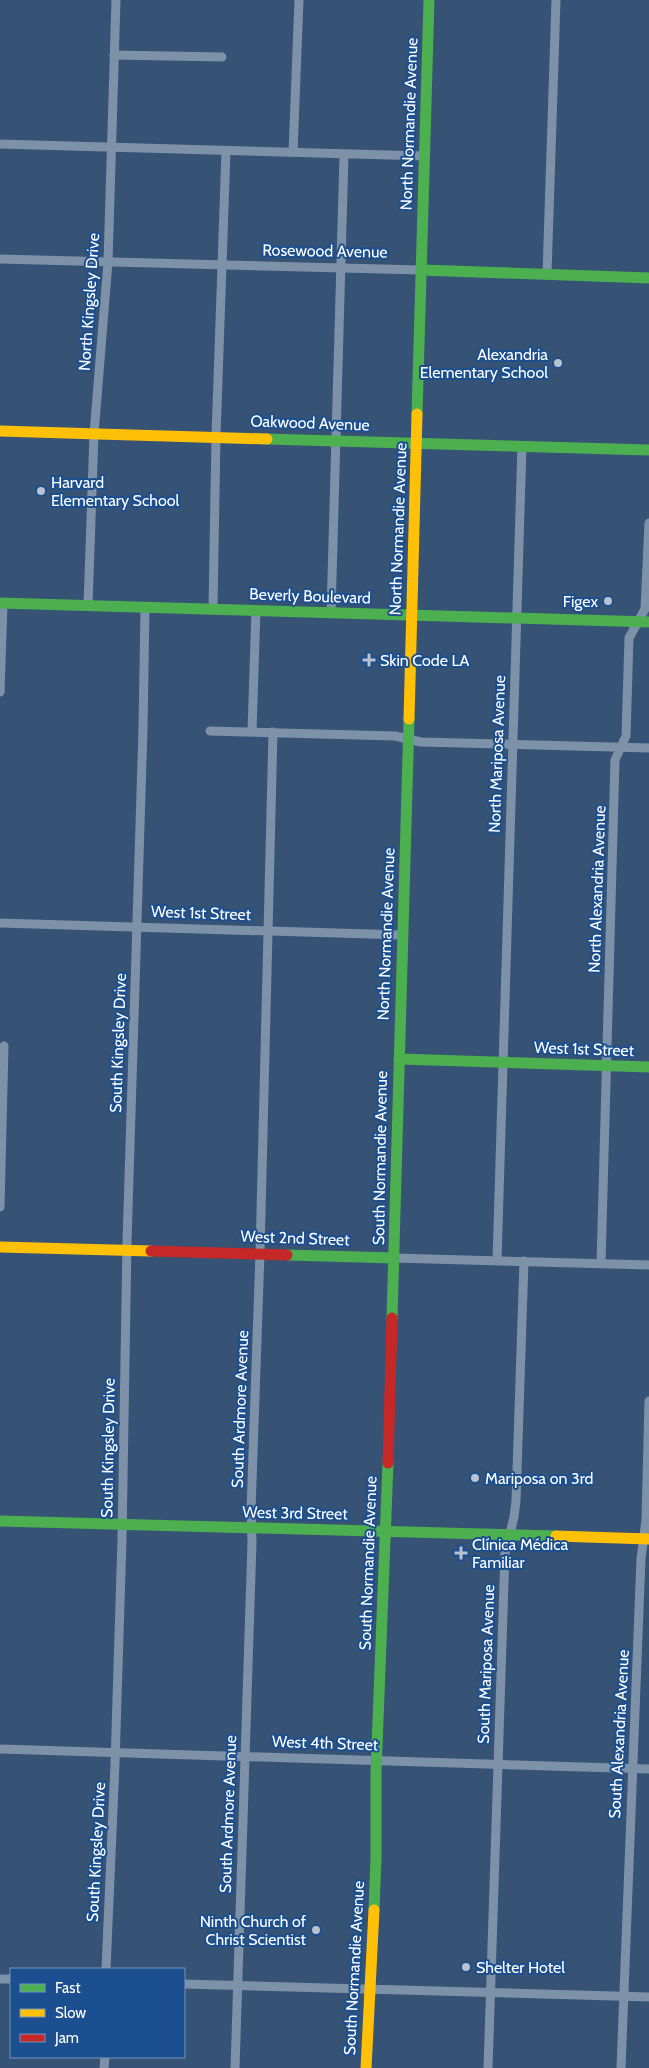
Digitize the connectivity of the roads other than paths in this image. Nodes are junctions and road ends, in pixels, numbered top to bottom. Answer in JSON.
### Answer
{"nodes":[{"id":1,"x":116,"y":0,"type":"edge"},
{"id":2,"x":299,"y":0,"type":"edge"},
{"id":3,"x":556,"y":0,"type":"edge"},
{"id":4,"x":428,"y":1,"type":"edge"},
{"id":5,"x":114,"y":55,"type":"junction"},
{"id":6,"x":222,"y":57,"type":"dead end"},
{"id":7,"x":0,"y":144,"type":"edge"},
{"id":8,"x":112,"y":147,"type":"junction"},
{"id":9,"x":226,"y":151,"type":"junction"},
{"id":10,"x":293,"y":152,"type":"junction"},
{"id":11,"x":344,"y":155,"type":"junction"},
{"id":12,"x":425,"y":156,"type":"junction"},
{"id":13,"x":0,"y":258,"type":"edge"},
{"id":14,"x":108,"y":262,"type":"junction"},
{"id":15,"x":222,"y":265,"type":"junction"},
{"id":16,"x":340,"y":268,"type":"junction"},
{"id":17,"x":421,"y":270,"type":"junction"},
{"id":18,"x":547,"y":274,"type":"junction"},
{"id":19,"x":649,"y":278,"type":"edge"},
{"id":20,"x":0,"y":431,"type":"edge"},
{"id":21,"x":94,"y":434,"type":"junction"},
{"id":22,"x":216,"y":436,"type":"junction"},
{"id":23,"x":336,"y":441,"type":"junction"},
{"id":24,"x":417,"y":442,"type":"junction"},
{"id":25,"x":522,"y":446,"type":"junction"},
{"id":26,"x":649,"y":450,"type":"edge"},
{"id":27,"x":649,"y":523,"type":"edge"},
{"id":28,"x":1,"y":604,"type":"edge"},
{"id":29,"x":88,"y":605,"type":"junction"},
{"id":30,"x":145,"y":608,"type":"junction"},
{"id":31,"x":213,"y":609,"type":"junction"},
{"id":32,"x":256,"y":610,"type":"junction"},
{"id":33,"x":331,"y":613,"type":"junction"},
{"id":34,"x":412,"y":615,"type":"junction"},
{"id":35,"x":515,"y":618,"type":"junction"},
{"id":36,"x":643,"y":621,"type":"edge"},
{"id":37,"x":0,"y":692,"type":"edge"},
{"id":38,"x":210,"y":731,"type":"dead end"},
{"id":39,"x":252,"y":731,"type":"junction"},
{"id":40,"x":273,"y":732,"type":"junction"},
{"id":41,"x":408,"y":739,"type":"junction"},
{"id":42,"x":512,"y":744,"type":"junction"},
{"id":43,"x":622,"y":747,"type":"junction"},
{"id":44,"x":649,"y":748,"type":"edge"},
{"id":45,"x":0,"y":923,"type":"edge"},
{"id":46,"x":136,"y":927,"type":"junction"},
{"id":47,"x":268,"y":931,"type":"junction"},
{"id":48,"x":402,"y":935,"type":"junction"},
{"id":49,"x":4,"y":1046,"type":"dead end"},
{"id":50,"x":399,"y":1059,"type":"junction"},
{"id":51,"x":503,"y":1062,"type":"junction"},
{"id":52,"x":607,"y":1066,"type":"junction"},
{"id":53,"x":649,"y":1067,"type":"edge"},
{"id":54,"x":0,"y":1207,"type":"edge"},
{"id":55,"x":0,"y":1247,"type":"edge"},
{"id":56,"x":127,"y":1250,"type":"junction"},
{"id":57,"x":260,"y":1253,"type":"junction"},
{"id":58,"x":394,"y":1258,"type":"junction"},
{"id":59,"x":497,"y":1260,"type":"junction"},
{"id":60,"x":524,"y":1261,"type":"junction"},
{"id":61,"x":601,"y":1263,"type":"junction"},
{"id":62,"x":649,"y":1265,"type":"edge"},
{"id":63,"x":649,"y":1402,"type":"edge"},
{"id":64,"x":0,"y":1521,"type":"edge"},
{"id":65,"x":122,"y":1525,"type":"junction"},
{"id":66,"x":252,"y":1528,"type":"junction"},
{"id":67,"x":386,"y":1531,"type":"junction"},
{"id":68,"x":510,"y":1535,"type":"junction"},
{"id":69,"x":646,"y":1539,"type":"edge"},
{"id":70,"x":0,"y":1749,"type":"edge"},
{"id":71,"x":115,"y":1752,"type":"junction"},
{"id":72,"x":244,"y":1756,"type":"junction"},
{"id":73,"x":377,"y":1760,"type":"junction"},
{"id":74,"x":498,"y":1764,"type":"junction"},
{"id":75,"x":632,"y":1768,"type":"junction"},
{"id":76,"x":649,"y":1769,"type":"edge"},
{"id":77,"x":106,"y":1968,"type":"edge"},
{"id":78,"x":185,"y":1984,"type":"edge"},
{"id":79,"x":237,"y":1986,"type":"junction"},
{"id":80,"x":369,"y":1990,"type":"junction"},
{"id":81,"x":491,"y":1993,"type":"junction"},
{"id":82,"x":624,"y":1996,"type":"junction"},
{"id":83,"x":649,"y":1997,"type":"edge"},
{"id":84,"x":236,"y":2068,"type":"edge"},
{"id":85,"x":366,"y":2068,"type":"edge"},
{"id":86,"x":488,"y":2068,"type":"edge"},
{"id":87,"x":621,"y":2068,"type":"edge"}],
"edges":[{"from":1,"to":5,"type":"street","name":"North Kingsley Drive"},
{"from":2,"to":10,"type":"street"},
{"from":3,"to":18,"type":"street"},
{"from":4,"to":12,"type":"main road","name":"North Normandie Avenue"},
{"from":5,"to":6,"type":"street"},
{"from":5,"to":8,"type":"street","name":"North Kingsley Drive"},
{"from":7,"to":8,"type":"street"},
{"from":8,"to":9,"type":"street"},
{"from":8,"to":14,"type":"street","name":"North Kingsley Drive"},
{"from":9,"to":10,"type":"street"},
{"from":9,"to":15,"type":"street"},
{"from":10,"to":11,"type":"street"},
{"from":11,"to":12,"type":"street"},
{"from":11,"to":16,"type":"street"},
{"from":12,"to":17,"type":"main road","name":"North Normandie Avenue"},
{"from":13,"to":14,"type":"street","name":"Rosewood Avenue"},
{"from":14,"to":15,"type":"street","name":"Rosewood Avenue"},
{"from":14,"to":21,"type":"street","name":"North Kingsley Drive"},
{"from":15,"to":16,"type":"street","name":"Rosewood Avenue"},
{"from":15,"to":22,"type":"street"},
{"from":16,"to":17,"type":"street","name":"Rosewood Avenue"},
{"from":16,"to":23,"type":"street"},
{"from":17,"to":18,"type":"main road","name":"Rosewood Avenue"},
{"from":17,"to":24,"type":"main road","name":"North Normandie Avenue"},
{"from":18,"to":19,"type":"main road","name":"Rosewood Avenue"},
{"from":20,"to":21,"type":"main road","name":"Oakwood Avenue"},
{"from":21,"to":22,"type":"main road","name":"Oakwood Avenue"},
{"from":21,"to":29,"type":"street","name":"North Kingsley Drive"},
{"from":22,"to":23,"type":"main road","name":"Oakwood Avenue"},
{"from":22,"to":31,"type":"street"},
{"from":23,"to":24,"type":"main road","name":"Oakwood Avenue"},
{"from":23,"to":33,"type":"street"},
{"from":24,"to":25,"type":"main road","name":"Oakwood Avenue"},
{"from":24,"to":34,"type":"main road","name":"North Normandie Avenue"},
{"from":25,"to":26,"type":"main road","name":"Oakwood Avenue"},
{"from":25,"to":35,"type":"street","name":"North Mariposa Avenue"},
{"from":27,"to":36,"type":"street","name":"North Alexandria Avenue"},
{"from":28,"to":29,"type":"main road","name":"Beverly Boulevard"},
{"from":28,"to":37,"type":"street"},
{"from":29,"to":30,"type":"main road","name":"Beverly Boulevard"},
{"from":30,"to":31,"type":"main road","name":"Beverly Boulevard"},
{"from":30,"to":46,"type":"street"},
{"from":31,"to":32,"type":"main road","name":"Beverly Boulevard"},
{"from":32,"to":33,"type":"main road","name":"Beverly Boulevard"},
{"from":32,"to":39,"type":"street"},
{"from":33,"to":34,"type":"main road","name":"Beverly Boulevard"},
{"from":34,"to":35,"type":"main road","name":"Beverly Boulevard"},
{"from":34,"to":41,"type":"main road","name":"North Normandie Avenue"},
{"from":35,"to":36,"type":"main road","name":"Beverly Boulevard"},
{"from":35,"to":42,"type":"street","name":"North Mariposa Avenue"},
{"from":36,"to":43,"type":"street","name":"North Alexandria Avenue"},
{"from":38,"to":39,"type":"street"},
{"from":39,"to":40,"type":"street"},
{"from":40,"to":41,"type":"street"},
{"from":40,"to":47,"type":"street","name":"South Ardmore Avenue"},
{"from":41,"to":42,"type":"street"},
{"from":41,"to":48,"type":"main road","name":"North Normandie Avenue"},
{"from":42,"to":43,"type":"street"},
{"from":42,"to":51,"type":"street","name":"North Mariposa Avenue"},
{"from":43,"to":44,"type":"street"},
{"from":43,"to":52,"type":"street","name":"North Alexandria Avenue"},
{"from":45,"to":46,"type":"street","name":"West 1st Street"},
{"from":46,"to":47,"type":"street","name":"West 1st Street"},
{"from":46,"to":56,"type":"street","name":"South Kingsley Drive"},
{"from":47,"to":48,"type":"street","name":"West 1st Street"},
{"from":47,"to":57,"type":"street","name":"South Ardmore Avenue"},
{"from":48,"to":50,"type":"main road","name":"North Normandie Avenue"},
{"from":49,"to":54,"type":"street"},
{"from":50,"to":51,"type":"main road","name":"West 1st Street"},
{"from":50,"to":58,"type":"main road","name":"South Normandie Avenue"},
{"from":51,"to":52,"type":"main road","name":"West 1st Street"},
{"from":51,"to":59,"type":"street"},
{"from":52,"to":53,"type":"main road","name":"West 1st Street"},
{"from":52,"to":61,"type":"street","name":"North Alexandria Avenue"},
{"from":55,"to":56,"type":"main road","name":"West 2nd Street"},
{"from":56,"to":57,"type":"main road","name":"West 2nd Street"},
{"from":56,"to":65,"type":"street","name":"South Kingsley Drive"},
{"from":57,"to":58,"type":"main road","name":"West 2nd Street"},
{"from":57,"to":66,"type":"street","name":"South Ardmore Avenue"},
{"from":58,"to":59,"type":"street","name":"West 2nd Street"},
{"from":58,"to":67,"type":"main road","name":"South Normandie Avenue"},
{"from":59,"to":60,"type":"street","name":"West 2nd Street"},
{"from":60,"to":61,"type":"street","name":"West 2nd Street"},
{"from":60,"to":68,"type":"street","name":"South Mariposa Avenue"},
{"from":61,"to":62,"type":"street","name":"West 2nd Street"},
{"from":63,"to":69,"type":"street","name":"South Alexandria Avenue"},
{"from":64,"to":65,"type":"main road","name":"West 3rd Street"},
{"from":65,"to":66,"type":"main road","name":"West 3rd Street"},
{"from":65,"to":71,"type":"street","name":"South Kingsley Drive"},
{"from":66,"to":67,"type":"main road","name":"West 3rd Street"},
{"from":66,"to":72,"type":"street","name":"South Ardmore Avenue"},
{"from":67,"to":68,"type":"main road","name":"West 3rd Street"},
{"from":67,"to":73,"type":"main road","name":"South Normandie Avenue"},
{"from":68,"to":69,"type":"main road","name":"West 3rd Street"},
{"from":68,"to":74,"type":"street","name":"South Mariposa Avenue"},
{"from":69,"to":75,"type":"street","name":"South Alexandria Avenue"},
{"from":70,"to":71,"type":"street","name":"West 4th Street"},
{"from":71,"to":72,"type":"street","name":"West 4th Street"},
{"from":71,"to":77,"type":"street","name":"South Kingsley Drive"},
{"from":72,"to":73,"type":"street","name":"West 4th Street"},
{"from":72,"to":79,"type":"street","name":"South Ardmore Avenue"},
{"from":73,"to":74,"type":"street","name":"West 4th Street"},
{"from":73,"to":80,"type":"main road","name":"South Normandie Avenue"},
{"from":74,"to":75,"type":"street","name":"West 4th Street"},
{"from":74,"to":81,"type":"street","name":"South Mariposa Avenue"},
{"from":75,"to":76,"type":"street","name":"West 4th Street"},
{"from":75,"to":82,"type":"street","name":"South Alexandria Avenue"},
{"from":78,"to":79,"type":"street"},
{"from":79,"to":80,"type":"street"},
{"from":79,"to":84,"type":"street","name":"South Ardmore Avenue"},
{"from":80,"to":81,"type":"street"},
{"from":80,"to":85,"type":"main road","name":"South Normandie Avenue"},
{"from":81,"to":82,"type":"street"},
{"from":81,"to":86,"type":"street","name":"South Mariposa Avenue"},
{"from":82,"to":83,"type":"street"},
{"from":82,"to":87,"type":"street","name":"South Alexandria Avenue"}]}
